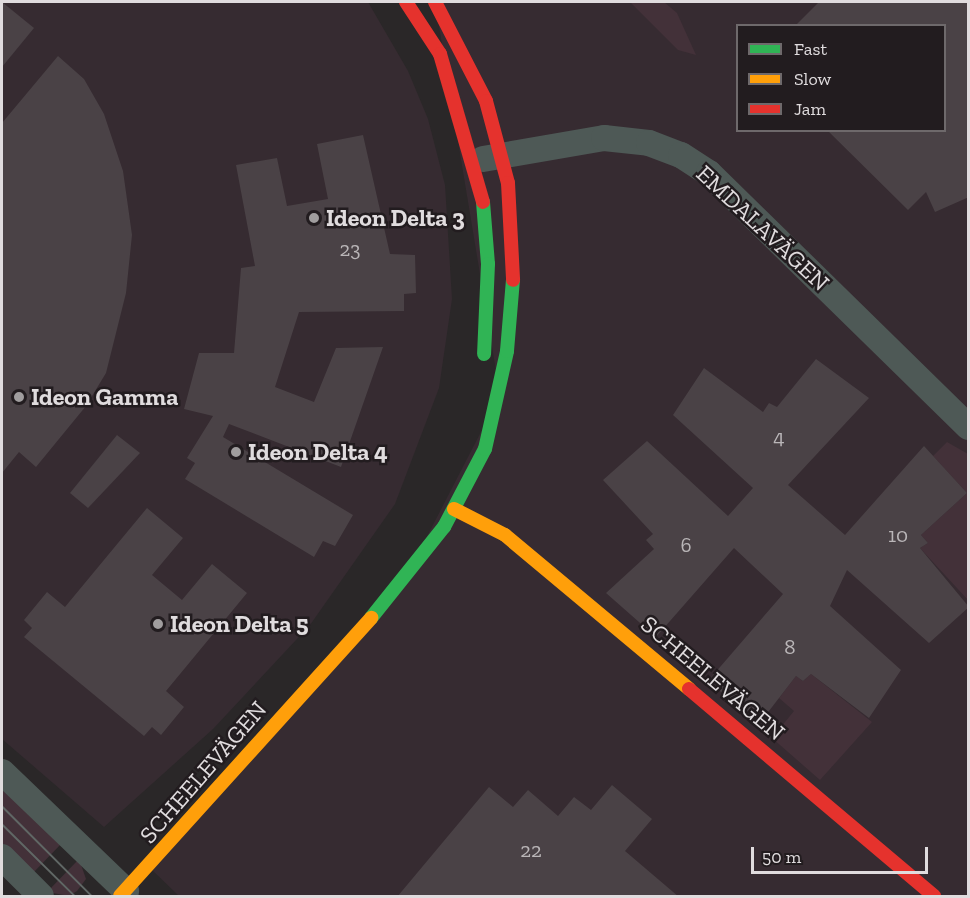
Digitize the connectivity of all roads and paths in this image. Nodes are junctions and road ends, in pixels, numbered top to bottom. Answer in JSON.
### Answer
{"nodes":[{"id":1,"x":406,"y":2,"type":"edge"},
{"id":2,"x":435,"y":2,"type":"edge"},
{"id":3,"x":502,"y":154,"type":"junction"},
{"id":4,"x":474,"y":161,"type":"junction"},
{"id":5,"x":481,"y":370,"type":"dead end"},
{"id":6,"x":969,"y":427,"type":"edge"},
{"id":7,"x":464,"y":453,"type":"dead end"},
{"id":8,"x":454,"y":509,"type":"junction"},
{"id":9,"x":2,"y":772,"type":"edge"},
{"id":10,"x":2,"y":857,"type":"edge"},
{"id":11,"x":125,"y":895,"type":"edge"},
{"id":12,"x":41,"y":897,"type":"edge"},
{"id":13,"x":934,"y":897,"type":"edge"}],
"edges":[{"from":1,"to":4,"type":"street"},
{"from":2,"to":3,"type":"street","name":"SCHEELEVÄGEN"},
{"from":3,"to":4,"type":"street","name":"EMDALAVÄGEN"},
{"from":3,"to":6,"type":"street","name":"EMDALAVÄGEN"},
{"from":3,"to":8,"type":"street","name":"SCHEELEVÄGEN"},
{"from":4,"to":5,"type":"street"},
{"from":7,"to":8,"type":"street","name":"SCHEELEVÄGEN"},
{"from":8,"to":11,"type":"street","name":"SCHEELEVÄGEN"},
{"from":8,"to":13,"type":"street","name":"SCHEELEVÄGEN"},
{"from":9,"to":11,"type":"street"},
{"from":10,"to":12,"type":"street"}]}
